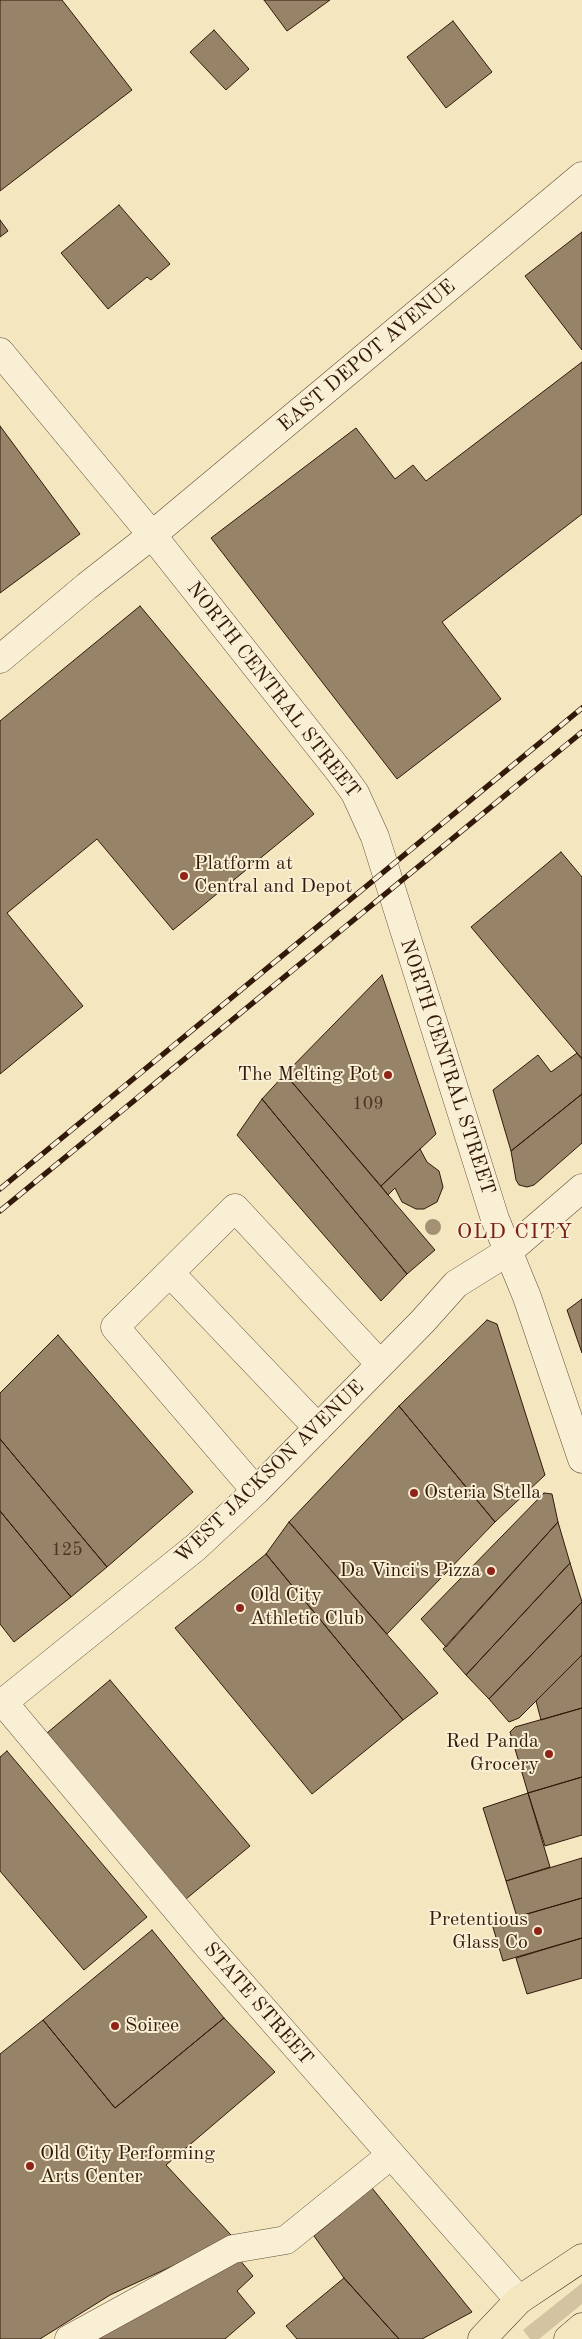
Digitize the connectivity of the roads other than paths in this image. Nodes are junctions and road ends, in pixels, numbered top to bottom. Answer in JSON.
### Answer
{"nodes":[{"id":1,"x":582,"y":176,"type":"edge"},
{"id":2,"x":0,"y":352,"type":"edge"},
{"id":3,"x":152,"y":536,"type":"junction"},
{"id":4,"x":0,"y":659,"type":"edge"},
{"id":5,"x":582,"y":1188,"type":"edge"},
{"id":6,"x":509,"y":1252,"type":"junction"},
{"id":7,"x":170,"y":1273,"type":"junction"},
{"id":8,"x":380,"y":1364,"type":"junction"},
{"id":9,"x":318,"y":1428,"type":"junction"},
{"id":10,"x":582,"y":1459,"type":"edge"},
{"id":11,"x":256,"y":1491,"type":"junction"},
{"id":12,"x":2,"y":1703,"type":"edge"},
{"id":13,"x":391,"y":2154,"type":"junction"},
{"id":14,"x":582,"y":2258,"type":"edge"},
{"id":15,"x":519,"y":2300,"type":"junction"},
{"id":16,"x":69,"y":2339,"type":"edge"},
{"id":17,"x":482,"y":2339,"type":"edge"}],
"edges":[{"from":1,"to":3,"type":"street","name":"EAST DEPOT AVENUE"},
{"from":2,"to":3,"type":"street","name":"NORTH CENTRAL STREET"},
{"from":3,"to":4,"type":"street","name":"EAST DEPOT AVENUE"},
{"from":3,"to":6,"type":"street","name":"NORTH CENTRAL STREET"},
{"from":5,"to":6,"type":"street","name":"WEST JACKSON AVENUE"},
{"from":6,"to":8,"type":"street","name":"WEST JACKSON AVENUE"},
{"from":6,"to":10,"type":"street","name":"NORTH CENTRAL STREET"},
{"from":7,"to":8,"type":"street"},
{"from":7,"to":9,"type":"street"},
{"from":7,"to":11,"type":"street"},
{"from":8,"to":9,"type":"street","name":"WEST JACKSON AVENUE"},
{"from":9,"to":11,"type":"street","name":"WEST JACKSON AVENUE"},
{"from":11,"to":12,"type":"street","name":"WEST JACKSON AVENUE"},
{"from":12,"to":13,"type":"street","name":"STATE STREET"},
{"from":13,"to":15,"type":"street","name":"STATE STREET"},
{"from":13,"to":16,"type":"street"},
{"from":14,"to":15,"type":"main road"},
{"from":15,"to":17,"type":"main road"}]}
